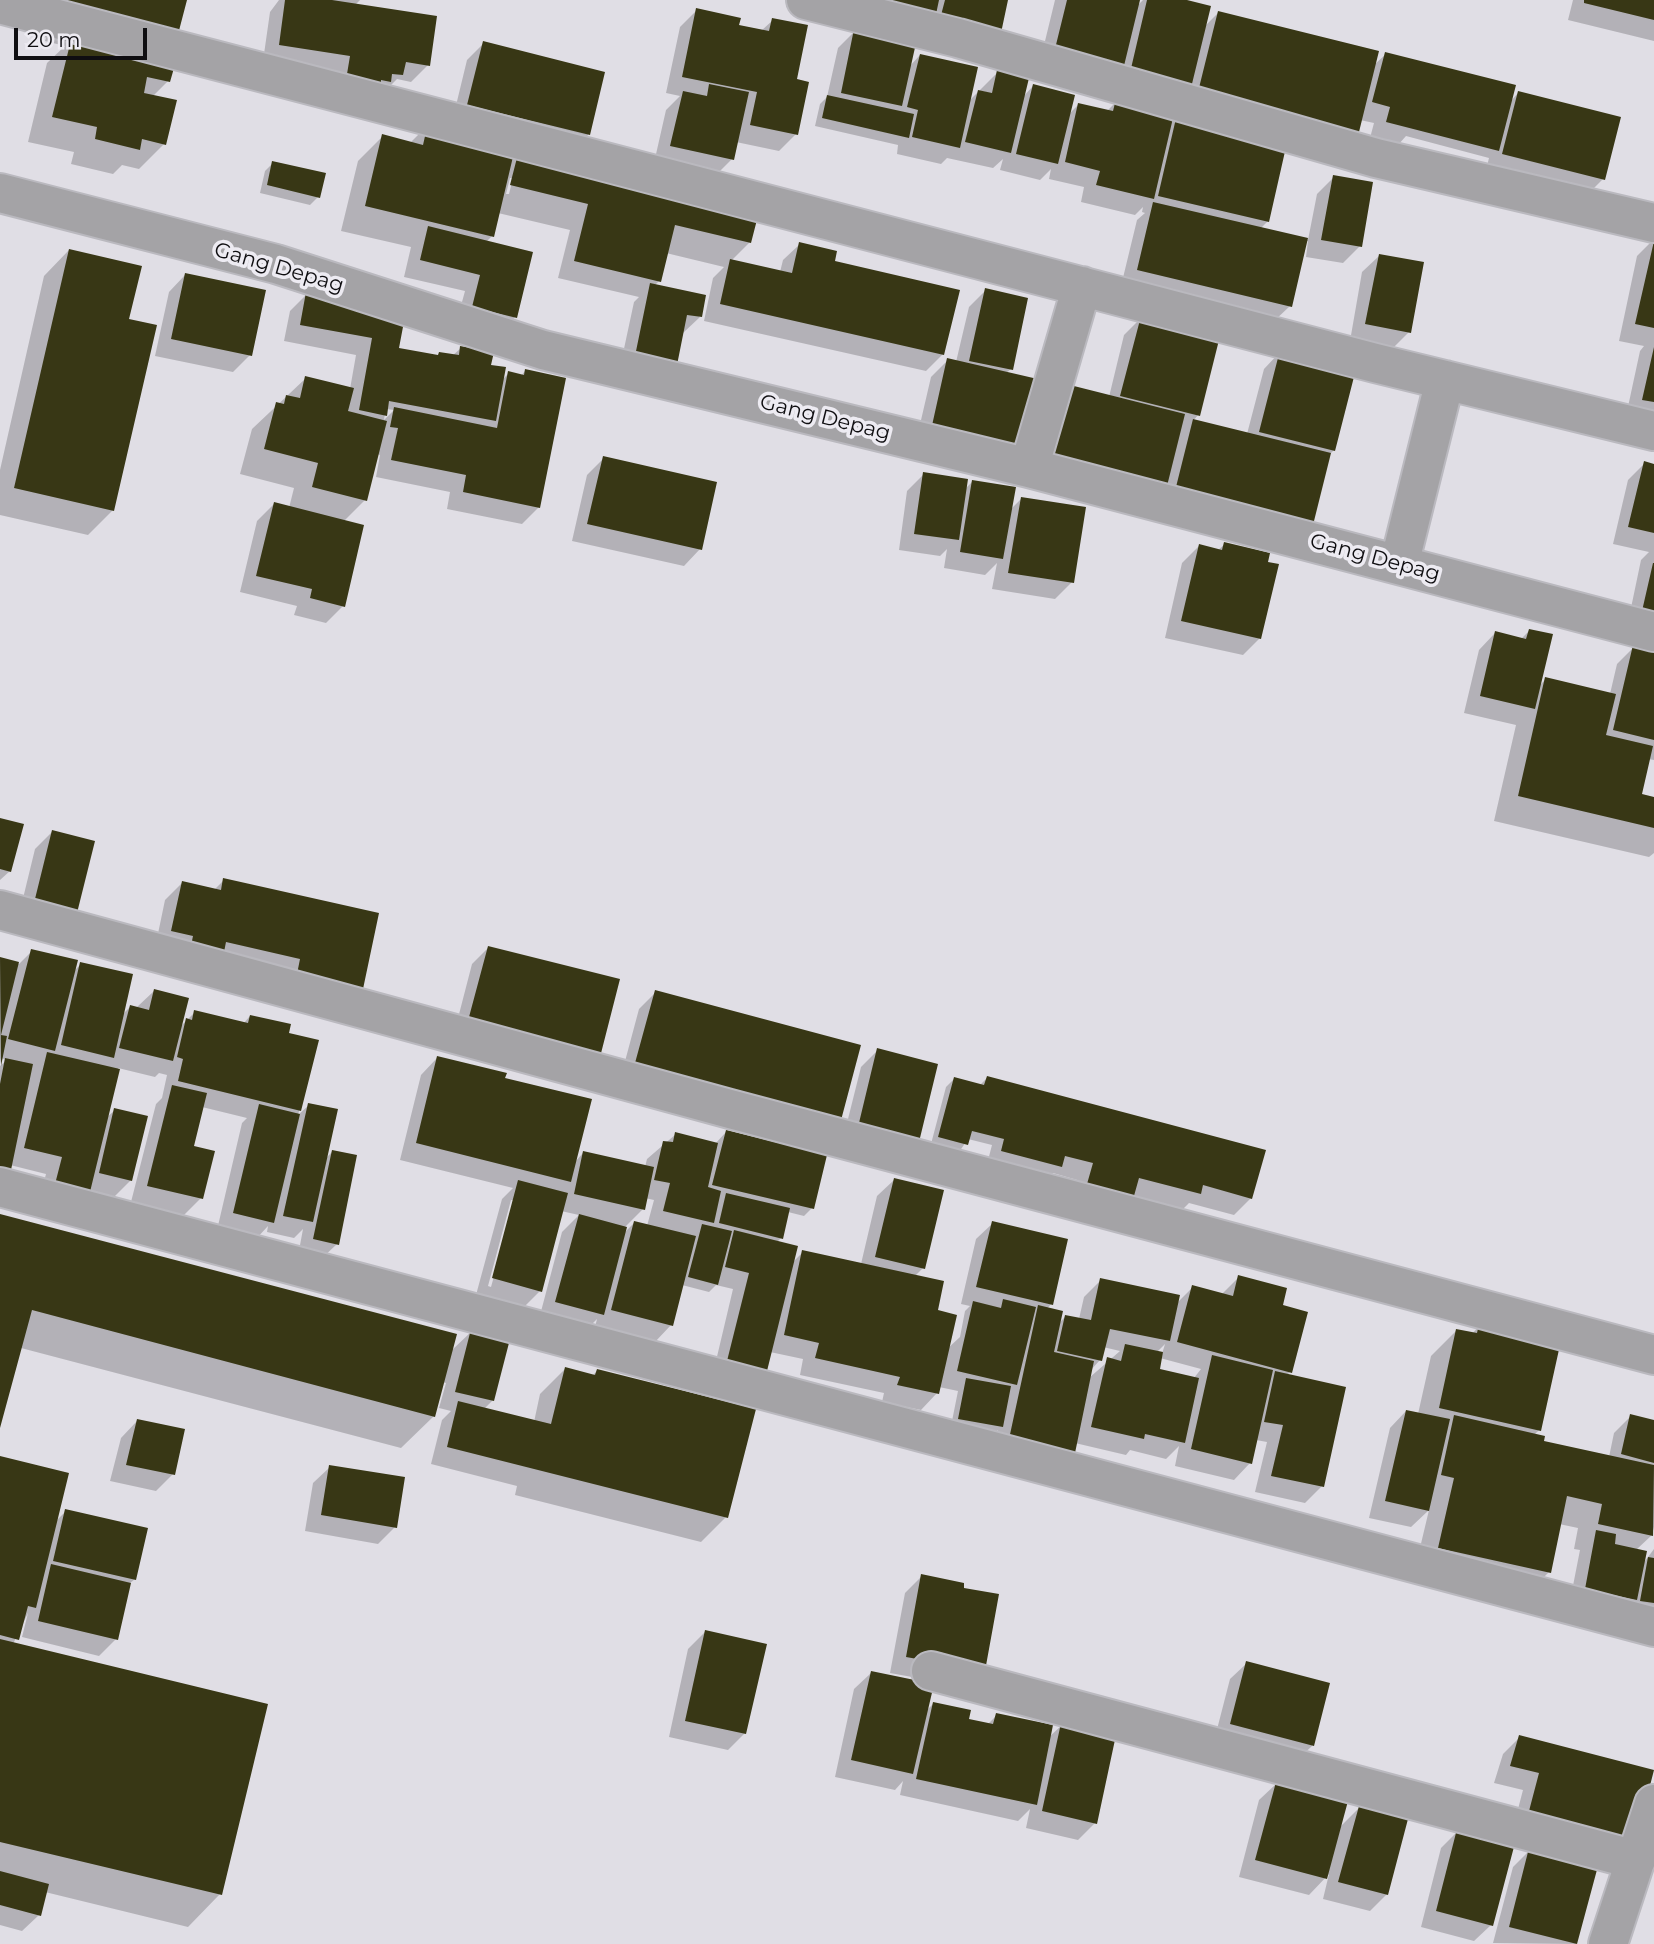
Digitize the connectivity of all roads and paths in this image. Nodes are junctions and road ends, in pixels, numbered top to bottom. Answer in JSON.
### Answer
{"nodes":[{"id":1,"x":806,"y":0,"type":"edge"},
{"id":2,"x":0,"y":4,"type":"edge"},
{"id":3,"x":0,"y":193,"type":"edge"},
{"id":4,"x":1654,"y":223,"type":"edge"},
{"id":5,"x":1082,"y":286,"type":"junction"},
{"id":6,"x":1446,"y":380,"type":"junction"},
{"id":7,"x":1654,"y":431,"type":"edge"},
{"id":8,"x":1029,"y":468,"type":"junction"},
{"id":9,"x":1399,"y":565,"type":"junction"},
{"id":10,"x":1654,"y":632,"type":"edge"},
{"id":11,"x":0,"y":910,"type":"edge"},
{"id":12,"x":0,"y":1187,"type":"edge"},
{"id":13,"x":1654,"y":1354,"type":"edge"},
{"id":14,"x":1654,"y":1627,"type":"edge"},
{"id":15,"x":932,"y":1671,"type":"dead end"},
{"id":16,"x":1654,"y":1804,"type":"edge"},
{"id":17,"x":1640,"y":1883,"type":"edge"},
{"id":18,"x":1608,"y":1944,"type":"edge"}],
"edges":[{"from":1,"to":4,"type":"street"},
{"from":2,"to":5,"type":"street"},
{"from":3,"to":8,"type":"street","name":"Gang Depag"},
{"from":5,"to":6,"type":"street"},
{"from":5,"to":8,"type":"street"},
{"from":6,"to":7,"type":"street"},
{"from":6,"to":9,"type":"street"},
{"from":8,"to":9,"type":"street","name":"Gang Depag"},
{"from":9,"to":10,"type":"street","name":"Gang Depag"},
{"from":11,"to":13,"type":"street"},
{"from":12,"to":14,"type":"street"},
{"from":15,"to":17,"type":"street"},
{"from":16,"to":17,"type":"street"},
{"from":17,"to":18,"type":"street"}]}
